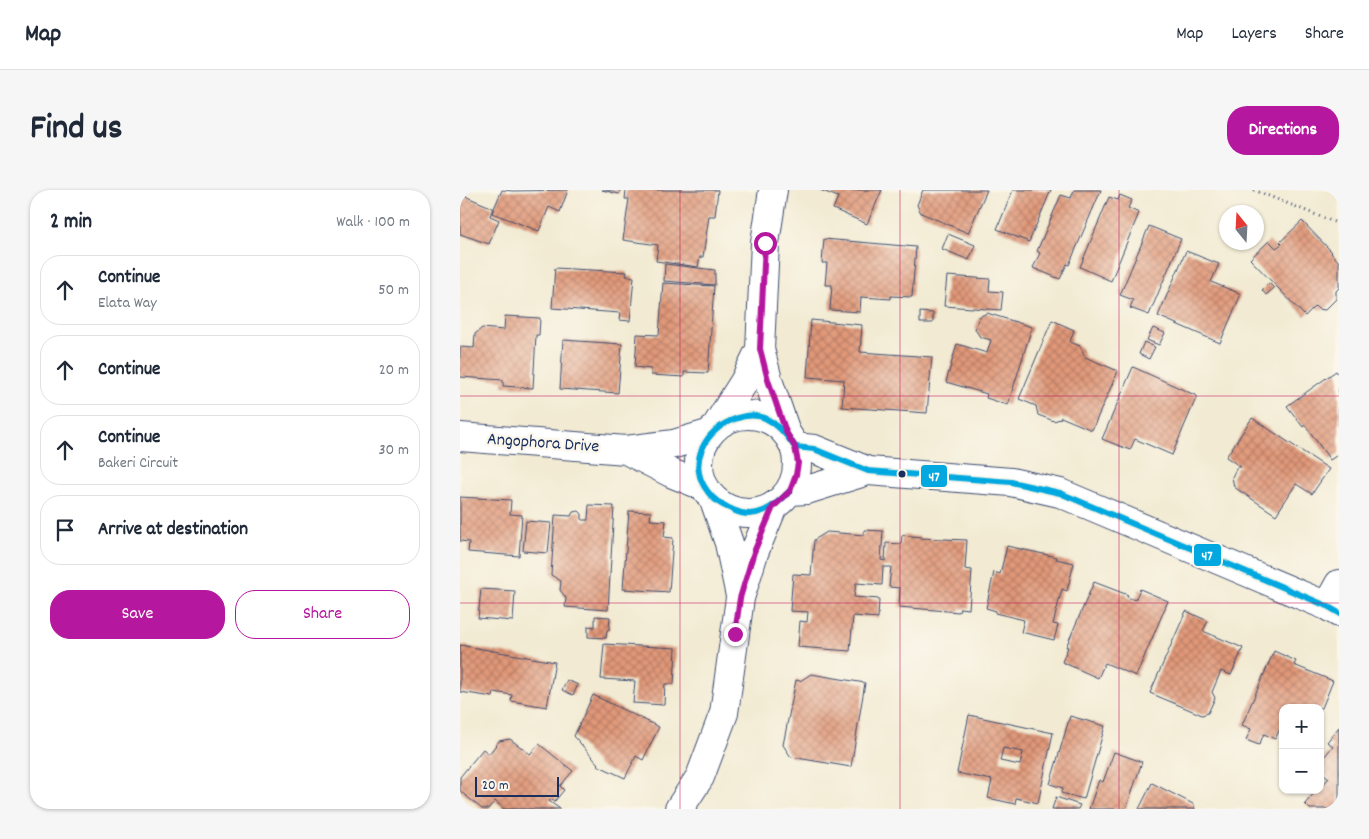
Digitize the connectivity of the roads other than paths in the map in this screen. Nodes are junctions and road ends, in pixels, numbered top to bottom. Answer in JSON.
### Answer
{"nodes":[{"id":1,"x":773,"y":190,"type":"edge"},
{"id":2,"x":760,"y":349,"type":"junction"},
{"id":3,"x":711,"y":431,"type":"junction"},
{"id":4,"x":460,"y":437,"type":"edge"},
{"id":5,"x":790,"y":439,"type":"junction"},
{"id":6,"x":626,"y":450,"type":"junction"},
{"id":7,"x":868,"y":471,"type":"junction"},
{"id":8,"x":708,"y":493,"type":"junction"},
{"id":9,"x":782,"y":499,"type":"junction"},
{"id":10,"x":740,"y":598,"type":"junction"},
{"id":11,"x":1335,"y":601,"type":"edge"},
{"id":12,"x":678,"y":809,"type":"edge"}],
"edges":[{"from":1,"to":2,"type":"street"},
{"from":2,"to":3,"type":"street"},
{"from":2,"to":5,"type":"street"},
{"from":3,"to":5,"type":"street"},
{"from":3,"to":6,"type":"street","name":"Angophora Drive"},
{"from":3,"to":8,"type":"street"},
{"from":4,"to":6,"type":"street","name":"Angophora Drive"},
{"from":5,"to":7,"type":"street"},
{"from":5,"to":9,"type":"street"},
{"from":6,"to":8,"type":"street","name":"Angophora Drive"},
{"from":7,"to":9,"type":"street"},
{"from":7,"to":11,"type":"street"},
{"from":8,"to":9,"type":"street"},
{"from":8,"to":10,"type":"street"},
{"from":9,"to":10,"type":"street"},
{"from":10,"to":12,"type":"street"}]}
